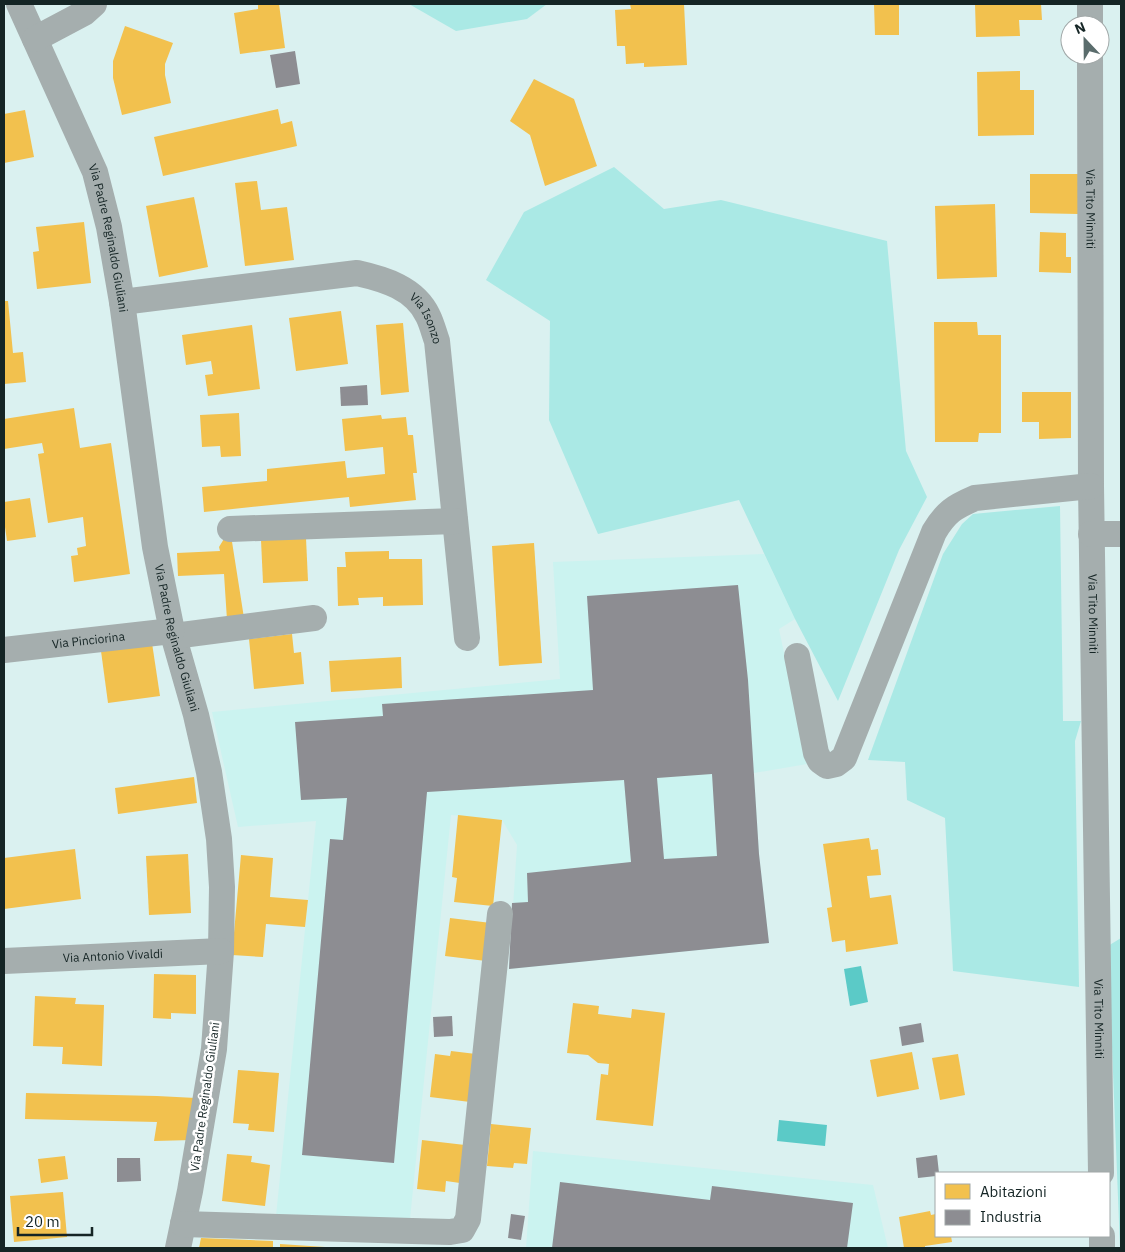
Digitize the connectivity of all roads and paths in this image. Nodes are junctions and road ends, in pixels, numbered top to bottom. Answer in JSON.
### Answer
{"nodes":[{"id":1,"x":9,"y":4,"type":"edge"},
{"id":2,"x":19,"y":4,"type":"edge"},
{"id":3,"x":94,"y":4,"type":"edge"},
{"id":4,"x":4,"y":5,"type":"edge"},
{"id":5,"x":35,"y":39,"type":"junction"},
{"id":6,"x":1090,"y":65,"type":"edge"},
{"id":7,"x":122,"y":302,"type":"junction"},
{"id":8,"x":1091,"y":486,"type":"junction"},
{"id":9,"x":455,"y":521,"type":"junction"},
{"id":10,"x":230,"y":530,"type":"dead end"},
{"id":11,"x":1091,"y":534,"type":"junction"},
{"id":12,"x":1121,"y":534,"type":"edge"},
{"id":13,"x":314,"y":618,"type":"dead end"},
{"id":14,"x":173,"y":633,"type":"junction"},
{"id":15,"x":467,"y":638,"type":"dead end"},
{"id":16,"x":4,"y":650,"type":"edge"},
{"id":17,"x":797,"y":656,"type":"dead end"},
{"id":18,"x":500,"y":914,"type":"dead end"},
{"id":19,"x":221,"y":951,"type":"junction"},
{"id":20,"x":4,"y":961,"type":"edge"},
{"id":21,"x":1101,"y":1172,"type":"edge"},
{"id":22,"x":181,"y":1236,"type":"edge"},
{"id":23,"x":411,"y":1240,"type":"edge"}],
"edges":[{"from":1,"to":4,"type":"street"},
{"from":2,"to":5,"type":"street"},
{"from":3,"to":5,"type":"street"},
{"from":5,"to":7,"type":"street","name":"Via Padre Reginaldo Giuliani"},
{"from":6,"to":8,"type":"street","name":"Via Tito Minniti"},
{"from":7,"to":9,"type":"street","name":"Via Isonzo"},
{"from":7,"to":14,"type":"street","name":"Via Padre Reginaldo Giuliani"},
{"from":8,"to":11,"type":"street","name":"Via Tito Minniti"},
{"from":8,"to":17,"type":"street"},
{"from":9,"to":10,"type":"street"},
{"from":9,"to":15,"type":"street","name":"Via Isonzo"},
{"from":11,"to":12,"type":"street"},
{"from":11,"to":21,"type":"street","name":"Via Tito Minniti"},
{"from":13,"to":14,"type":"street","name":"Via Pinciorina"},
{"from":14,"to":16,"type":"street","name":"Via Pinciorina"},
{"from":14,"to":19,"type":"street","name":"Via Padre Reginaldo Giuliani"},
{"from":18,"to":23,"type":"street"},
{"from":19,"to":20,"type":"street","name":"Via Antonio Vivaldi"},
{"from":19,"to":22,"type":"street","name":"Via Padre Reginaldo Giuliani"},
{"from":22,"to":23,"type":"street"}]}
